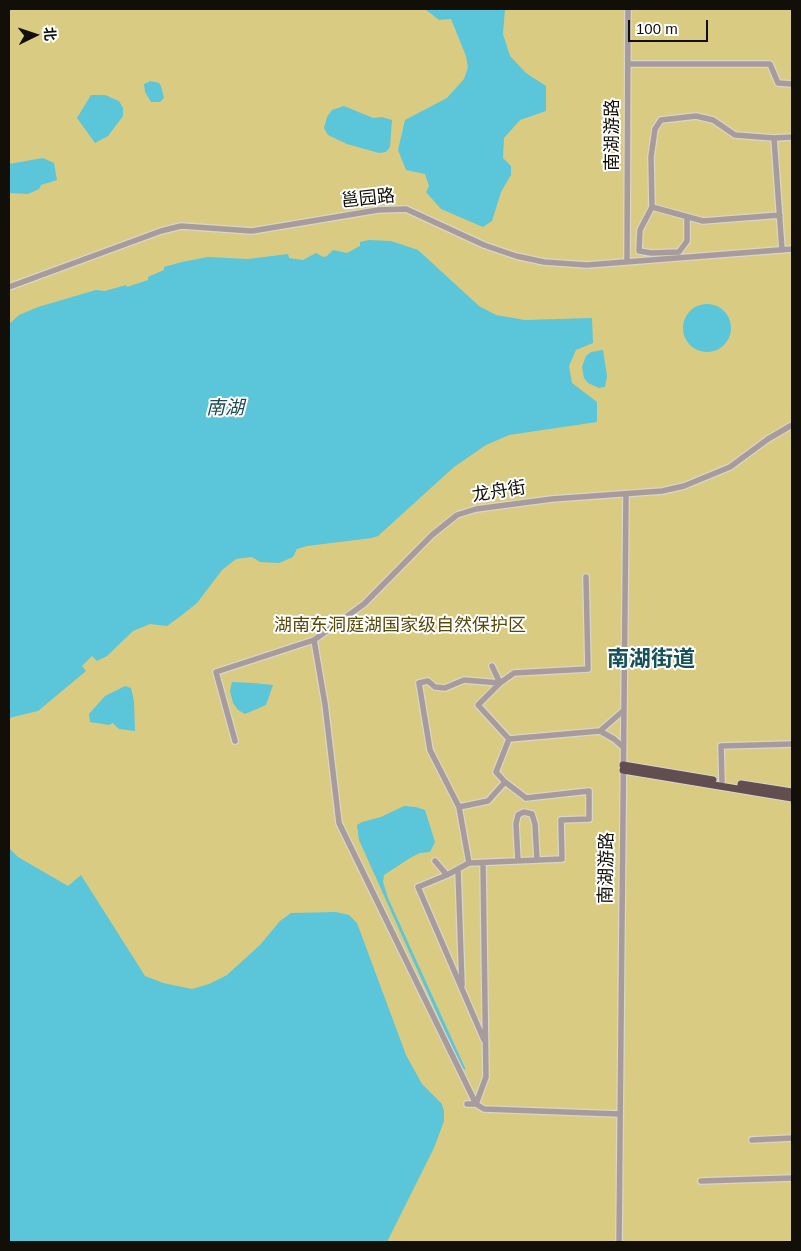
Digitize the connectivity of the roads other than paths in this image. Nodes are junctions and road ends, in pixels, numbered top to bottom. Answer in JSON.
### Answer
{"nodes":[{"id":1,"x":628,"y":9,"type":"edge"},
{"id":2,"x":628,"y":64,"type":"junction"},
{"id":3,"x":792,"y":84,"type":"edge"},
{"id":4,"x":792,"y":137,"type":"edge"},
{"id":5,"x":774,"y":138,"type":"junction"},
{"id":6,"x":652,"y":207,"type":"junction"},
{"id":7,"x":780,"y":215,"type":"junction"},
{"id":8,"x":687,"y":218,"type":"junction"},
{"id":9,"x":792,"y":249,"type":"edge"},
{"id":10,"x":782,"y":250,"type":"junction"},
{"id":11,"x":627,"y":262,"type":"junction"},
{"id":12,"x":9,"y":286,"type":"edge"},
{"id":13,"x":792,"y":425,"type":"edge"},
{"id":14,"x":626,"y":494,"type":"junction"},
{"id":15,"x":586,"y":577,"type":"dead end"},
{"id":16,"x":314,"y":640,"type":"junction"},
{"id":17,"x":492,"y":666,"type":"dead end"},
{"id":18,"x":500,"y":683,"type":"junction"},
{"id":19,"x":624,"y":711,"type":"junction"},
{"id":20,"x":600,"y":731,"type":"junction"},
{"id":21,"x":509,"y":739,"type":"junction"},
{"id":22,"x":235,"y":740,"type":"dead end"},
{"id":23,"x":792,"y":744,"type":"edge"},
{"id":24,"x":623,"y":748,"type":"junction"},
{"id":25,"x":623,"y":767,"type":"junction"},
{"id":26,"x":722,"y":781,"type":"junction"},
{"id":27,"x":505,"y":782,"type":"junction"},
{"id":28,"x":792,"y":792,"type":"edge"},
{"id":29,"x":792,"y":798,"type":"edge"},
{"id":30,"x":458,"y":807,"type":"junction"},
{"id":31,"x":537,"y":860,"type":"junction"},
{"id":32,"x":435,"y":861,"type":"dead end"},
{"id":33,"x":518,"y":861,"type":"junction"},
{"id":34,"x":469,"y":863,"type":"junction"},
{"id":35,"x":483,"y":863,"type":"junction"},
{"id":36,"x":458,"y":870,"type":"junction"},
{"id":37,"x":446,"y":875,"type":"junction"},
{"id":38,"x":462,"y":990,"type":"junction"},
{"id":39,"x":485,"y":1044,"type":"junction"},
{"id":40,"x":466,"y":1104,"type":"dead end"},
{"id":41,"x":476,"y":1104,"type":"junction"},
{"id":42,"x":619,"y":1114,"type":"junction"},
{"id":43,"x":792,"y":1138,"type":"edge"},
{"id":44,"x":752,"y":1140,"type":"dead end"},
{"id":45,"x":792,"y":1178,"type":"edge"},
{"id":46,"x":700,"y":1181,"type":"dead end"},
{"id":47,"x":619,"y":1242,"type":"edge"}],
"edges":[{"from":1,"to":2,"type":"street","name":"南湖游路"},
{"from":2,"to":3,"type":"street"},
{"from":2,"to":11,"type":"street","name":"南湖游路"},
{"from":4,"to":5,"type":"street"},
{"from":5,"to":6,"type":"street"},
{"from":5,"to":7,"type":"street"},
{"from":6,"to":8,"type":"street"},
{"from":6,"to":8,"type":"street"},
{"from":7,"to":8,"type":"street"},
{"from":7,"to":10,"type":"street"},
{"from":9,"to":10,"type":"street","name":"邕园路"},
{"from":10,"to":11,"type":"street","name":"邕园路"},
{"from":11,"to":12,"type":"street","name":"邕园路"},
{"from":13,"to":14,"type":"street","name":"龙舟街"},
{"from":14,"to":16,"type":"street","name":"龙舟街"},
{"from":14,"to":19,"type":"street","name":"南湖游路"},
{"from":15,"to":18,"type":"street"},
{"from":16,"to":22,"type":"street","name":"龙舟街"},
{"from":16,"to":41,"type":"street"},
{"from":17,"to":18,"type":"street"},
{"from":18,"to":21,"type":"street"},
{"from":18,"to":30,"type":"street"},
{"from":19,"to":20,"type":"street"},
{"from":19,"to":24,"type":"street","name":"南湖游路"},
{"from":20,"to":21,"type":"street"},
{"from":20,"to":24,"type":"street"},
{"from":21,"to":27,"type":"street"},
{"from":23,"to":26,"type":"street"},
{"from":24,"to":25,"type":"street","name":"南湖游路"},
{"from":25,"to":26,"type":"main road"},
{"from":25,"to":29,"type":"main road"},
{"from":25,"to":42,"type":"street","name":"南湖游路"},
{"from":26,"to":28,"type":"main road"},
{"from":27,"to":30,"type":"street"},
{"from":27,"to":31,"type":"street"},
{"from":30,"to":34,"type":"street"},
{"from":31,"to":33,"type":"street"},
{"from":31,"to":33,"type":"street"},
{"from":32,"to":37,"type":"street"},
{"from":33,"to":35,"type":"street"},
{"from":34,"to":35,"type":"street"},
{"from":34,"to":36,"type":"street"},
{"from":35,"to":39,"type":"street"},
{"from":36,"to":37,"type":"street"},
{"from":36,"to":38,"type":"street"},
{"from":37,"to":38,"type":"street"},
{"from":38,"to":39,"type":"street"},
{"from":39,"to":41,"type":"street"},
{"from":40,"to":41,"type":"street"},
{"from":41,"to":42,"type":"street"},
{"from":42,"to":47,"type":"street","name":"南湖游路"},
{"from":43,"to":44,"type":"street"},
{"from":45,"to":46,"type":"street"}]}
